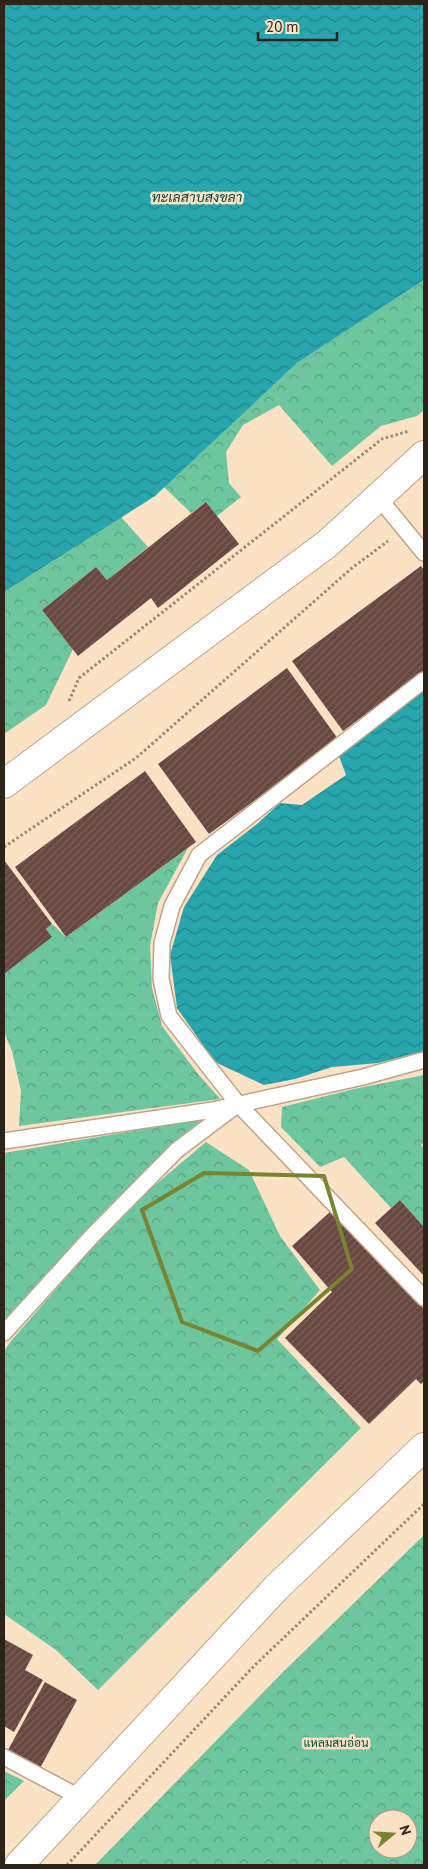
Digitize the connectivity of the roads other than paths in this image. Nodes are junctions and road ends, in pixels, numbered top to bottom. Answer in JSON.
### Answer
{"nodes":[{"id":1,"x":424,"y":455,"type":"edge"},
{"id":2,"x":378,"y":497,"type":"junction"},
{"id":3,"x":424,"y":552,"type":"edge"},
{"id":4,"x":424,"y":680,"type":"edge"},
{"id":5,"x":4,"y":784,"type":"edge"},
{"id":6,"x":424,"y":1060,"type":"edge"},
{"id":7,"x":238,"y":1104,"type":"junction"},
{"id":8,"x":4,"y":1141,"type":"edge"},
{"id":9,"x":424,"y":1298,"type":"edge"},
{"id":10,"x":4,"y":1333,"type":"edge"},
{"id":11,"x":424,"y":1447,"type":"edge"},
{"id":12,"x":4,"y":1757,"type":"edge"},
{"id":13,"x":81,"y":1798,"type":"junction"},
{"id":14,"x":19,"y":1865,"type":"edge"}],
"edges":[{"from":1,"to":2,"type":"street"},
{"from":2,"to":3,"type":"lane"},
{"from":2,"to":5,"type":"street"},
{"from":4,"to":7,"type":"lane"},
{"from":6,"to":7,"type":"lane"},
{"from":7,"to":8,"type":"lane"},
{"from":7,"to":9,"type":"lane"},
{"from":7,"to":10,"type":"lane"},
{"from":11,"to":13,"type":"street"},
{"from":12,"to":13,"type":"lane"},
{"from":13,"to":14,"type":"street"}]}
